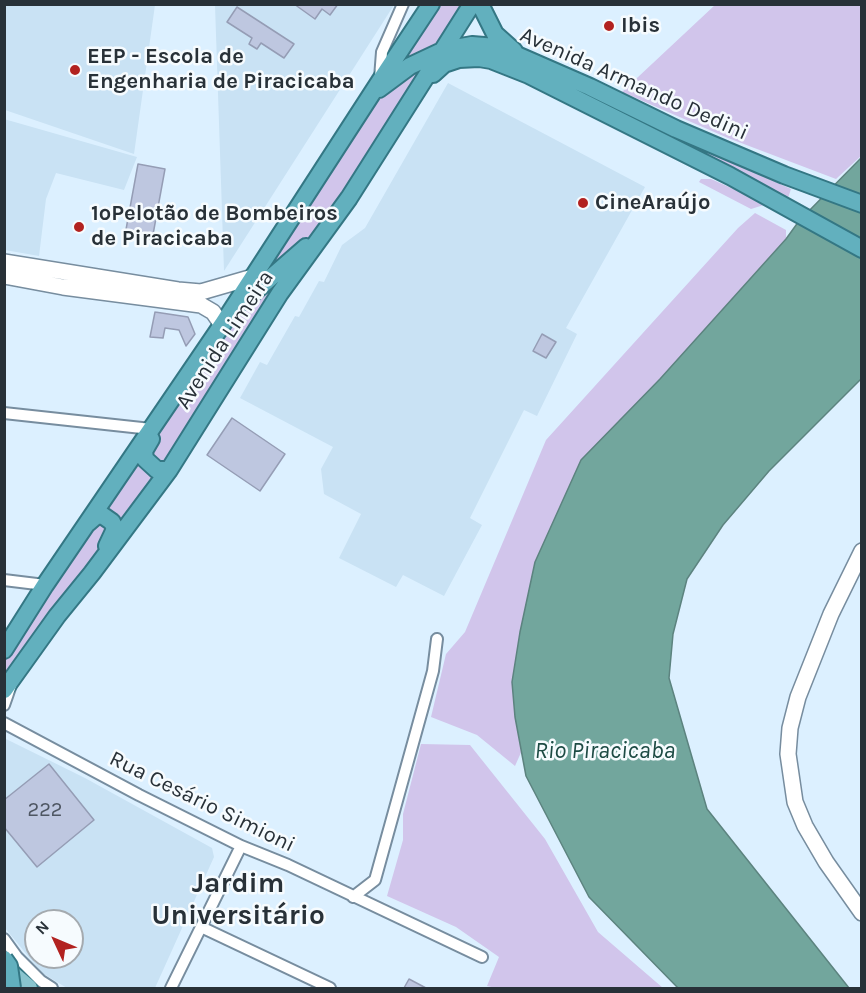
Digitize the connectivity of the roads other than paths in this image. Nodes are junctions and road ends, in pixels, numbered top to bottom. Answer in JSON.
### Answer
{"nodes":[{"id":1,"x":403,"y":4,"type":"edge"},
{"id":2,"x":431,"y":4,"type":"edge"},
{"id":3,"x":472,"y":4,"type":"edge"},
{"id":4,"x":480,"y":4,"type":"edge"},
{"id":5,"x":444,"y":50,"type":"junction"},
{"id":6,"x":519,"y":56,"type":"junction"},
{"id":7,"x":380,"y":81,"type":"junction"},
{"id":8,"x":414,"y":94,"type":"junction"},
{"id":9,"x":369,"y":98,"type":"junction"},
{"id":10,"x":861,"y":204,"type":"edge"},
{"id":11,"x":330,"y":225,"type":"junction"},
{"id":12,"x":861,"y":249,"type":"edge"},
{"id":13,"x":4,"y":262,"type":"edge"},
{"id":14,"x":4,"y":276,"type":"edge"},
{"id":15,"x":253,"y":277,"type":"junction"},
{"id":16,"x":64,"y":279,"type":"junction"},
{"id":17,"x":201,"y":304,"type":"junction"},
{"id":18,"x":235,"y":305,"type":"junction"},
{"id":19,"x":222,"y":325,"type":"junction"},
{"id":20,"x":177,"y":394,"type":"junction"},
{"id":21,"x":4,"y":413,"type":"edge"},
{"id":22,"x":152,"y":429,"type":"junction"},
{"id":23,"x":169,"y":470,"type":"junction"},
{"id":24,"x":87,"y":524,"type":"junction"},
{"id":25,"x":861,"y":550,"type":"edge"},
{"id":26,"x":92,"y":573,"type":"junction"},
{"id":27,"x":4,"y":580,"type":"edge"},
{"id":28,"x":45,"y":585,"type":"junction"},
{"id":29,"x":437,"y":639,"type":"dead end"},
{"id":30,"x":4,"y":650,"type":"edge"},
{"id":31,"x":9,"y":683,"type":"edge"},
{"id":32,"x":4,"y":705,"type":"edge"},
{"id":33,"x":4,"y":723,"type":"edge"},
{"id":34,"x":241,"y":846,"type":"junction"},
{"id":35,"x":353,"y":897,"type":"junction"},
{"id":36,"x":861,"y":913,"type":"edge"},
{"id":37,"x":201,"y":927,"type":"junction"},
{"id":38,"x":4,"y":939,"type":"edge"},
{"id":39,"x":482,"y":957,"type":"dead end"},
{"id":40,"x":4,"y":959,"type":"edge"},
{"id":41,"x":4,"y":967,"type":"edge"},
{"id":42,"x":12,"y":988,"type":"edge"},
{"id":43,"x":28,"y":988,"type":"edge"},
{"id":44,"x":52,"y":988,"type":"edge"},
{"id":45,"x":171,"y":988,"type":"edge"},
{"id":46,"x":330,"y":988,"type":"edge"}],
"edges":[{"from":1,"to":7,"type":"street"},
{"from":2,"to":7,"type":"highway","name":"Avenida Limeira"},
{"from":3,"to":5,"type":"highway","name":"Avenida Limeira"},
{"from":4,"to":6,"type":"highway"},
{"from":5,"to":6,"type":"highway","name":"Avenida Armando Dedini"},
{"from":5,"to":8,"type":"highway","name":"Avenida Limeira"},
{"from":5,"to":9,"type":"highway","name":"Avenida Armando Dedini"},
{"from":6,"to":10,"type":"highway","name":"Avenida Armando Dedini"},
{"from":7,"to":9,"type":"highway","name":"Avenida Limeira"},
{"from":8,"to":11,"type":"highway","name":"Avenida Limeira"},
{"from":8,"to":12,"type":"highway","name":"Avenida Armando Dedini"},
{"from":9,"to":15,"type":"highway","name":"Avenida Limeira"},
{"from":11,"to":18,"type":"highway"},
{"from":11,"to":23,"type":"highway","name":"Avenida Limeira"},
{"from":13,"to":16,"type":"main road"},
{"from":14,"to":16,"type":"main road"},
{"from":15,"to":16,"type":"main road"},
{"from":15,"to":18,"type":"highway","name":"Avenida Limeira"},
{"from":16,"to":17,"type":"main road"},
{"from":17,"to":18,"type":"main road"},
{"from":17,"to":19,"type":"main road"},
{"from":18,"to":19,"type":"highway","name":"Avenida Limeira"},
{"from":19,"to":20,"type":"highway","name":"Avenida Limeira"},
{"from":20,"to":22,"type":"highway","name":"Avenida Limeira"},
{"from":20,"to":23,"type":"highway"},
{"from":21,"to":22,"type":"street"},
{"from":22,"to":24,"type":"highway","name":"Avenida Limeira"},
{"from":23,"to":26,"type":"highway","name":"Avenida Limeira"},
{"from":24,"to":26,"type":"highway"},
{"from":24,"to":28,"type":"highway","name":"Avenida Limeira"},
{"from":25,"to":36,"type":"main road"},
{"from":26,"to":31,"type":"highway","name":"Avenida Limeira"},
{"from":27,"to":28,"type":"street"},
{"from":28,"to":30,"type":"highway","name":"Avenida Limeira"},
{"from":29,"to":35,"type":"street"},
{"from":31,"to":32,"type":"street"},
{"from":33,"to":34,"type":"street","name":"Rua Cesário Simioni"},
{"from":34,"to":35,"type":"street","name":"Rua Cesário Simioni"},
{"from":34,"to":37,"type":"street"},
{"from":35,"to":39,"type":"street","name":"Rua Cesário Simioni"},
{"from":37,"to":45,"type":"street"},
{"from":37,"to":46,"type":"street"},
{"from":38,"to":44,"type":"street"},
{"from":40,"to":42,"type":"highway","bridge":true},
{"from":41,"to":43,"type":"main road"}]}
